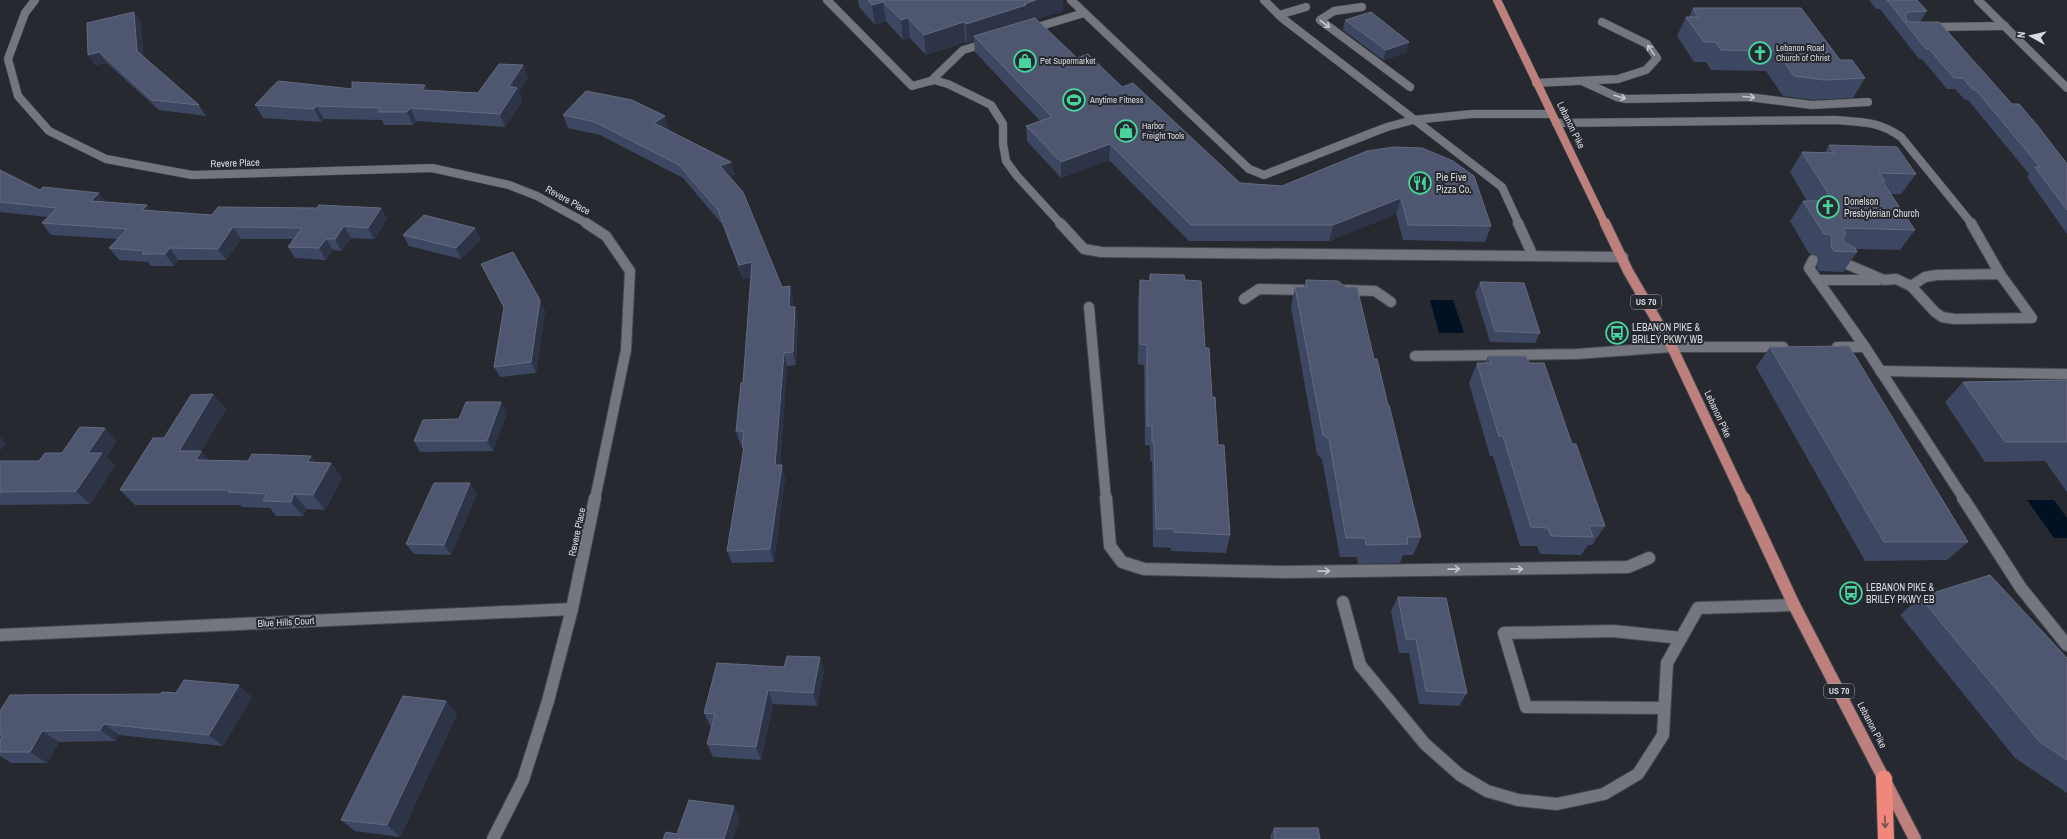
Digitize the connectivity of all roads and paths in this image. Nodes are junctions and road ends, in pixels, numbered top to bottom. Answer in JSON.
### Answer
{"nodes":[{"id":1,"x":35,"y":0,"type":"edge"},
{"id":2,"x":827,"y":0,"type":"edge"},
{"id":3,"x":1071,"y":0,"type":"edge"},
{"id":4,"x":1264,"y":0,"type":"edge"},
{"id":5,"x":1497,"y":0,"type":"edge"},
{"id":6,"x":1978,"y":0,"type":"edge"},
{"id":7,"x":1306,"y":7,"type":"dead end"},
{"id":8,"x":1362,"y":7,"type":"dead end"},
{"id":9,"x":1084,"y":13,"type":"junction"},
{"id":10,"x":1279,"y":15,"type":"junction"},
{"id":11,"x":1602,"y":22,"type":"dead end"},
{"id":12,"x":2005,"y":26,"type":"junction"},
{"id":13,"x":1920,"y":27,"type":"edge"},
{"id":14,"x":1024,"y":31,"type":"edge"},
{"id":15,"x":993,"y":41,"type":"edge"},
{"id":16,"x":4,"y":60,"type":"edge"},
{"id":17,"x":931,"y":81,"type":"junction"},
{"id":18,"x":1584,"y":82,"type":"junction"},
{"id":19,"x":1536,"y":83,"type":"junction"},
{"id":20,"x":1410,"y":88,"type":"dead end"},
{"id":21,"x":2067,"y":88,"type":"edge"},
{"id":22,"x":1868,"y":102,"type":"dead end"},
{"id":23,"x":1551,"y":114,"type":"junction"},
{"id":24,"x":1413,"y":120,"type":"junction"},
{"id":25,"x":1556,"y":123,"type":"junction"},
{"id":26,"x":1533,"y":256,"type":"junction"},
{"id":27,"x":1623,"y":257,"type":"junction"},
{"id":28,"x":1813,"y":260,"type":"dead end"},
{"id":29,"x":1835,"y":260,"type":"edge"},
{"id":30,"x":2000,"y":274,"type":"junction"},
{"id":31,"x":1817,"y":280,"type":"junction"},
{"id":32,"x":1884,"y":280,"type":"junction"},
{"id":33,"x":1911,"y":286,"type":"junction"},
{"id":34,"x":1320,"y":290,"type":"edge"},
{"id":35,"x":1336,"y":290,"type":"edge"},
{"id":36,"x":1244,"y":299,"type":"dead end"},
{"id":37,"x":1391,"y":302,"type":"dead end"},
{"id":38,"x":1088,"y":307,"type":"dead end"},
{"id":39,"x":1672,"y":347,"type":"junction"},
{"id":40,"x":1796,"y":347,"type":"edge"},
{"id":41,"x":1827,"y":347,"type":"edge"},
{"id":42,"x":1865,"y":347,"type":"junction"},
{"id":43,"x":1415,"y":356,"type":"dead end"},
{"id":44,"x":1880,"y":371,"type":"junction"},
{"id":45,"x":2067,"y":374,"type":"edge"},
{"id":46,"x":1649,"y":558,"type":"dead end"},
{"id":47,"x":1343,"y":602,"type":"dead end"},
{"id":48,"x":1794,"y":605,"type":"junction"},
{"id":49,"x":572,"y":609,"type":"junction"},
{"id":50,"x":0,"y":635,"type":"edge"},
{"id":51,"x":1681,"y":638,"type":"junction"},
{"id":52,"x":2067,"y":645,"type":"edge"},
{"id":53,"x":1664,"y":708,"type":"junction"},
{"id":54,"x":1884,"y":777,"type":"junction"},
{"id":55,"x":493,"y":839,"type":"edge"},
{"id":56,"x":1886,"y":839,"type":"edge"},
{"id":57,"x":1915,"y":839,"type":"edge"}],
"edges":[{"from":1,"to":16,"type":"street","name":"Revere Place"},
{"from":2,"to":17,"type":"street"},
{"from":3,"to":9,"type":"street"},
{"from":4,"to":10,"type":"street"},
{"from":5,"to":19,"type":"main road","name":"Lebanon Pike","number":"US 70"},
{"from":6,"to":12,"type":"street"},
{"from":7,"to":10,"type":"street"},
{"from":8,"to":20,"type":"street","one_way":true},
{"from":9,"to":14,"type":"street"},
{"from":9,"to":24,"type":"street"},
{"from":10,"to":24,"type":"street"},
{"from":18,"to":11,"type":"street","one_way":true},
{"from":12,"to":13,"type":"street"},
{"from":12,"to":21,"type":"street"},
{"from":15,"to":17,"type":"street"},
{"from":16,"to":49,"type":"street","name":"Revere Place"},
{"from":17,"to":26,"type":"street"},
{"from":18,"to":19,"type":"street"},
{"from":18,"to":22,"type":"street","one_way":true},
{"from":19,"to":23,"type":"main road","name":"Lebanon Pike","number":"US 70"},
{"from":23,"to":24,"type":"street"},
{"from":23,"to":25,"type":"main road","name":"Lebanon Pike","number":"US 70"},
{"from":24,"to":26,"type":"street"},
{"from":25,"to":27,"type":"main road","name":"Lebanon Pike","number":"US 70"},
{"from":25,"to":30,"type":"street"},
{"from":26,"to":27,"type":"street"},
{"from":27,"to":39,"type":"main road","name":"Lebanon Pike","number":"US 70"},
{"from":28,"to":31,"type":"street"},
{"from":29,"to":32,"type":"street"},
{"from":30,"to":33,"type":"street"},
{"from":30,"to":33,"type":"street"},
{"from":31,"to":32,"type":"street"},
{"from":31,"to":42,"type":"street"},
{"from":32,"to":33,"type":"street"},
{"from":34,"to":36,"type":"street"},
{"from":35,"to":37,"type":"street"},
{"from":38,"to":46,"type":"street","one_way":true},
{"from":39,"to":40,"type":"street"},
{"from":39,"to":43,"type":"street"},
{"from":39,"to":48,"type":"main road","name":"Lebanon Pike","number":"US 70"},
{"from":41,"to":42,"type":"street"},
{"from":42,"to":44,"type":"street"},
{"from":44,"to":45,"type":"street"},
{"from":44,"to":52,"type":"street"},
{"from":47,"to":53,"type":"street"},
{"from":48,"to":51,"type":"street"},
{"from":48,"to":54,"type":"main road","name":"Lebanon Pike","number":"US 70"},
{"from":49,"to":50,"type":"street","name":"Blue Hills Court"},
{"from":49,"to":55,"type":"street","name":"Revere Place"},
{"from":51,"to":53,"type":"street"},
{"from":51,"to":53,"type":"street"},
{"from":54,"to":56,"type":"highway","one_way":true},
{"from":54,"to":57,"type":"main road","name":"Lebanon Pike","number":"US 70"}]}
